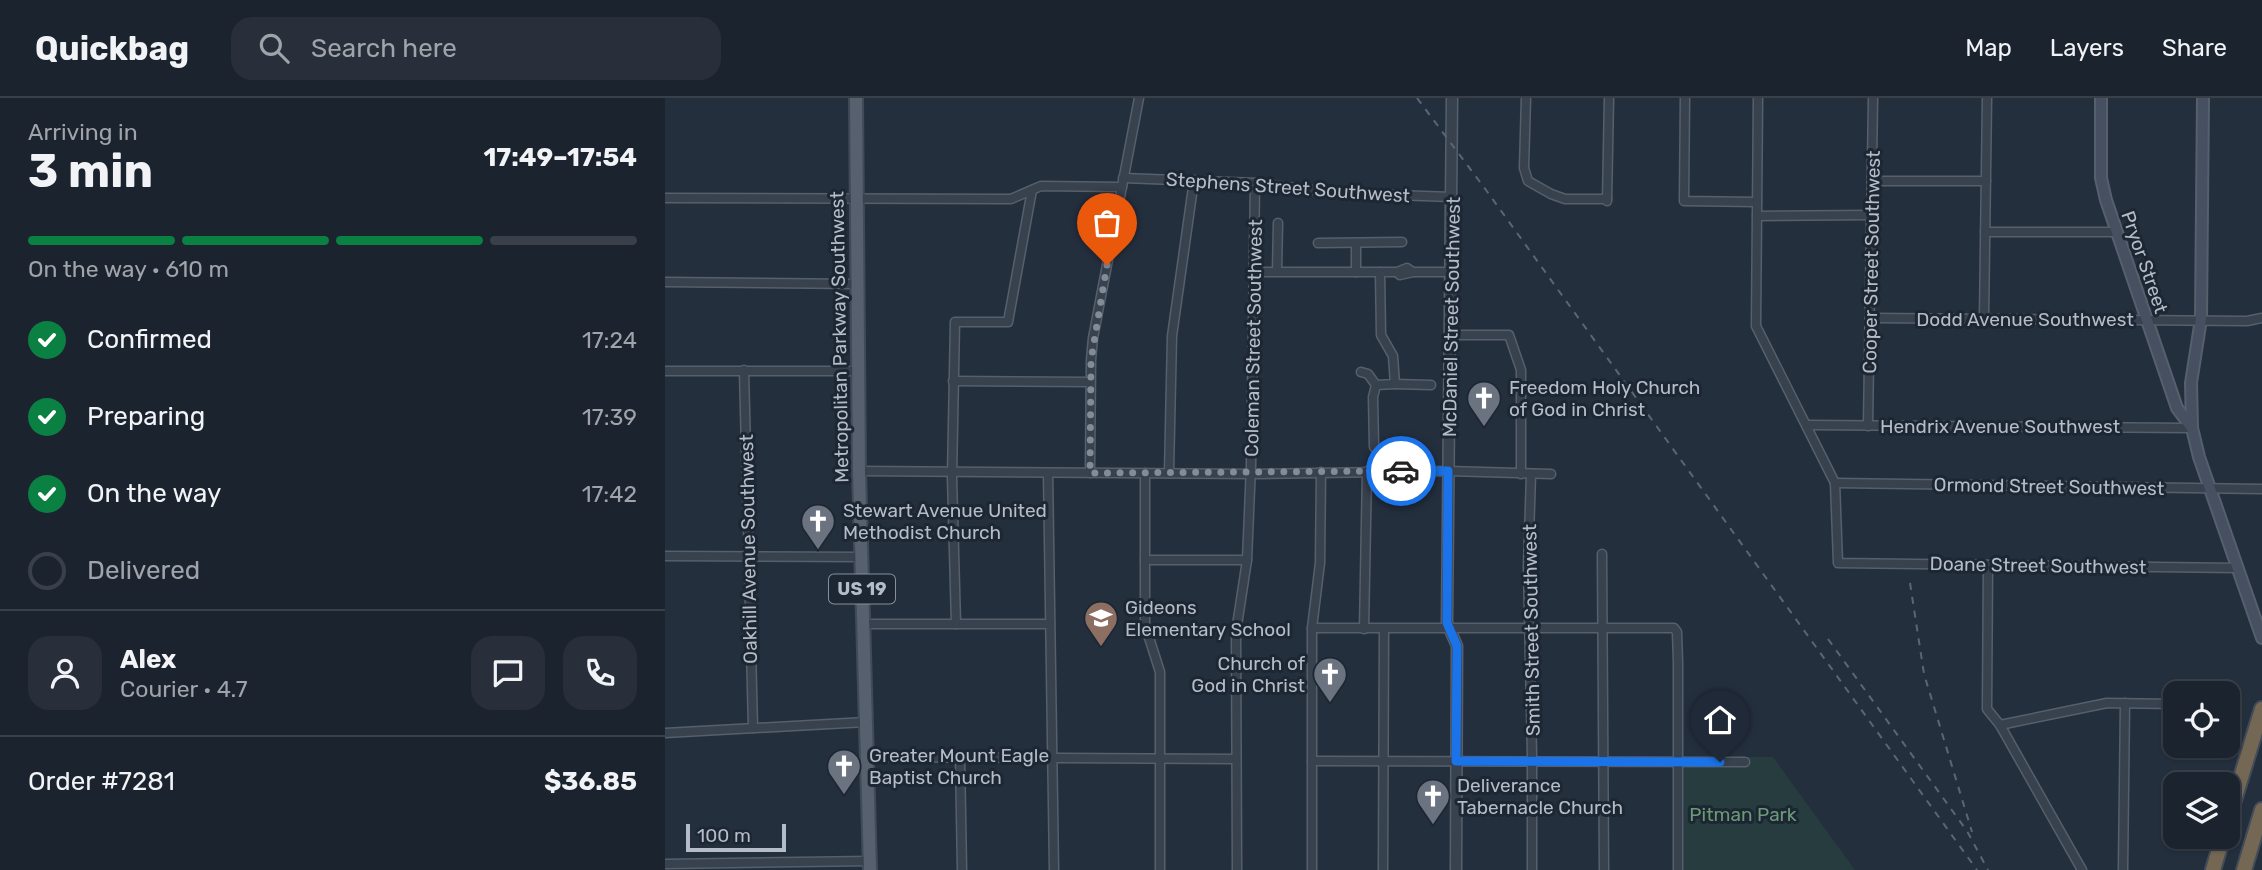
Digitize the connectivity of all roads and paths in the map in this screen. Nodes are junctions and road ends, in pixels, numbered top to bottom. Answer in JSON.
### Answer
{"nodes":[{"id":1,"x":856,"y":98,"type":"edge"},
{"id":2,"x":1139,"y":98,"type":"edge"},
{"id":3,"x":1452,"y":98,"type":"edge"},
{"id":4,"x":1526,"y":98,"type":"edge"},
{"id":5,"x":1609,"y":98,"type":"edge"},
{"id":6,"x":1685,"y":98,"type":"edge"},
{"id":7,"x":1758,"y":98,"type":"edge"},
{"id":8,"x":1873,"y":98,"type":"edge"},
{"id":9,"x":1987,"y":98,"type":"edge"},
{"id":10,"x":2101,"y":98,"type":"edge"},
{"id":11,"x":2203,"y":98,"type":"edge"},
{"id":12,"x":1195,"y":180,"type":"junction"},
{"id":13,"x":1872,"y":181,"type":"junction"},
{"id":14,"x":1986,"y":181,"type":"junction"},
{"id":15,"x":1123,"y":183,"type":"junction"},
{"id":16,"x":1255,"y":183,"type":"junction"},
{"id":17,"x":1032,"y":190,"type":"junction"},
{"id":18,"x":1453,"y":197,"type":"junction"},
{"id":19,"x":665,"y":198,"type":"edge"},
{"id":20,"x":857,"y":198,"type":"junction"},
{"id":21,"x":1757,"y":202,"type":"junction"},
{"id":22,"x":1872,"y":215,"type":"junction"},
{"id":23,"x":1757,"y":216,"type":"junction"},
{"id":24,"x":1278,"y":223,"type":"dead end"},
{"id":25,"x":1985,"y":232,"type":"junction"},
{"id":26,"x":2116,"y":232,"type":"junction"},
{"id":27,"x":1318,"y":243,"type":"dead end"},
{"id":28,"x":1402,"y":243,"type":"dead end"},
{"id":29,"x":1356,"y":244,"type":"junction"},
{"id":30,"x":1277,"y":271,"type":"junction"},
{"id":31,"x":1258,"y":272,"type":"junction"},
{"id":32,"x":1356,"y":272,"type":"junction"},
{"id":33,"x":1380,"y":272,"type":"junction"},
{"id":34,"x":1451,"y":272,"type":"junction"},
{"id":35,"x":665,"y":282,"type":"edge"},
{"id":36,"x":857,"y":284,"type":"junction"},
{"id":37,"x":1871,"y":318,"type":"junction"},
{"id":38,"x":2262,"y":318,"type":"edge"},
{"id":39,"x":1984,"y":319,"type":"junction"},
{"id":40,"x":2146,"y":319,"type":"junction"},
{"id":41,"x":2201,"y":320,"type":"junction"},
{"id":42,"x":1450,"y":335,"type":"junction"},
{"id":43,"x":744,"y":370,"type":"junction"},
{"id":44,"x":665,"y":371,"type":"edge"},
{"id":45,"x":858,"y":371,"type":"junction"},
{"id":46,"x":2192,"y":371,"type":"junction"},
{"id":47,"x":1361,"y":372,"type":"dead end"},
{"id":48,"x":2165,"y":373,"type":"junction"},
{"id":49,"x":953,"y":381,"type":"junction"},
{"id":50,"x":1090,"y":382,"type":"junction"},
{"id":51,"x":1395,"y":384,"type":"junction"},
{"id":52,"x":1376,"y":385,"type":"junction"},
{"id":53,"x":1431,"y":385,"type":"dead end"},
{"id":54,"x":1808,"y":425,"type":"junction"},
{"id":55,"x":1868,"y":426,"type":"junction"},
{"id":56,"x":2192,"y":428,"type":"junction"},
{"id":57,"x":1374,"y":447,"type":"dead end"},
{"id":58,"x":859,"y":471,"type":"junction"},
{"id":59,"x":1367,"y":471,"type":"junction"},
{"id":60,"x":1448,"y":471,"type":"junction"},
{"id":61,"x":952,"y":472,"type":"junction"},
{"id":62,"x":1048,"y":472,"type":"junction"},
{"id":63,"x":1321,"y":472,"type":"junction"},
{"id":64,"x":1090,"y":473,"type":"junction"},
{"id":65,"x":1145,"y":473,"type":"junction"},
{"id":66,"x":1169,"y":473,"type":"junction"},
{"id":67,"x":1251,"y":474,"type":"junction"},
{"id":68,"x":1521,"y":474,"type":"junction"},
{"id":69,"x":1531,"y":474,"type":"junction"},
{"id":70,"x":1551,"y":474,"type":"dead end"},
{"id":71,"x":1835,"y":483,"type":"junction"},
{"id":72,"x":2211,"y":489,"type":"junction"},
{"id":73,"x":2262,"y":489,"type":"edge"},
{"id":74,"x":1602,"y":554,"type":"dead end"},
{"id":75,"x":665,"y":556,"type":"edge"},
{"id":76,"x":748,"y":556,"type":"junction"},
{"id":77,"x":861,"y":557,"type":"junction"},
{"id":78,"x":1145,"y":560,"type":"junction"},
{"id":79,"x":1247,"y":560,"type":"junction"},
{"id":80,"x":1987,"y":565,"type":"junction"},
{"id":81,"x":2238,"y":568,"type":"junction"},
{"id":82,"x":863,"y":624,"type":"junction"},
{"id":83,"x":956,"y":624,"type":"junction"},
{"id":84,"x":1050,"y":624,"type":"junction"},
{"id":85,"x":1312,"y":628,"type":"junction"},
{"id":86,"x":1449,"y":628,"type":"junction"},
{"id":87,"x":1529,"y":628,"type":"junction"},
{"id":88,"x":1604,"y":628,"type":"junction"},
{"id":89,"x":1364,"y":629,"type":"junction"},
{"id":90,"x":1384,"y":629,"type":"junction"},
{"id":91,"x":2262,"y":638,"type":"edge"},
{"id":92,"x":2125,"y":703,"type":"junction"},
{"id":93,"x":2163,"y":704,"type":"edge"},
{"id":94,"x":2262,"y":709,"type":"edge"},
{"id":95,"x":866,"y":722,"type":"junction"},
{"id":96,"x":2000,"y":725,"type":"junction"},
{"id":97,"x":753,"y":728,"type":"junction"},
{"id":98,"x":665,"y":733,"type":"edge"},
{"id":99,"x":867,"y":757,"type":"junction"},
{"id":100,"x":960,"y":758,"type":"junction"},
{"id":101,"x":1051,"y":758,"type":"junction"},
{"id":102,"x":1160,"y":758,"type":"junction"},
{"id":103,"x":1236,"y":759,"type":"junction"},
{"id":104,"x":1312,"y":761,"type":"junction"},
{"id":105,"x":1384,"y":761,"type":"junction"},
{"id":106,"x":1456,"y":761,"type":"junction"},
{"id":107,"x":1532,"y":761,"type":"junction"},
{"id":108,"x":1605,"y":761,"type":"junction"},
{"id":109,"x":1678,"y":762,"type":"junction"},
{"id":110,"x":1745,"y":762,"type":"dead end"},
{"id":111,"x":2240,"y":781,"type":"edge"},
{"id":112,"x":2261,"y":814,"type":"edge"},
{"id":113,"x":2219,"y":849,"type":"edge"},
{"id":114,"x":665,"y":864,"type":"edge"},
{"id":115,"x":870,"y":866,"type":"edge"},
{"id":116,"x":962,"y":870,"type":"edge"},
{"id":117,"x":1054,"y":870,"type":"edge"},
{"id":118,"x":1160,"y":870,"type":"edge"},
{"id":119,"x":1237,"y":870,"type":"edge"},
{"id":120,"x":1312,"y":870,"type":"edge"},
{"id":121,"x":1383,"y":870,"type":"edge"},
{"id":122,"x":1456,"y":870,"type":"edge"},
{"id":123,"x":1532,"y":870,"type":"edge"},
{"id":124,"x":1604,"y":870,"type":"edge"},
{"id":125,"x":1678,"y":870,"type":"edge"},
{"id":126,"x":2082,"y":870,"type":"edge"},
{"id":127,"x":2123,"y":870,"type":"edge"},
{"id":128,"x":2213,"y":870,"type":"edge"},
{"id":129,"x":2244,"y":870,"type":"edge"}],
"edges":[{"from":1,"to":20,"type":"main road","name":"Metropolitan Parkway Southwest","number":"US 19"},
{"from":2,"to":15,"type":"street"},
{"from":3,"to":18,"type":"street","name":"McDaniel Street Southwest"},
{"from":4,"to":5,"type":"street"},
{"from":6,"to":21,"type":"street"},
{"from":7,"to":21,"type":"street"},
{"from":8,"to":13,"type":"street","name":"Cooper Street Southwest"},
{"from":9,"to":14,"type":"street"},
{"from":10,"to":26,"type":"main road","name":"Pryor Street"},
{"from":11,"to":41,"type":"main road"},
{"from":12,"to":15,"type":"street","name":"Stephens Street Southwest"},
{"from":12,"to":16,"type":"street","name":"Stephens Street Southwest"},
{"from":12,"to":66,"type":"street"},
{"from":13,"to":14,"type":"street"},
{"from":13,"to":22,"type":"street","name":"Cooper Street Southwest"},
{"from":14,"to":25,"type":"street"},
{"from":15,"to":17,"type":"street","name":"Stephens Street Southwest"},
{"from":15,"to":50,"type":"street"},
{"from":16,"to":18,"type":"street","name":"Stephens Street Southwest"},
{"from":16,"to":31,"type":"street","name":"Coleman Street Southwest"},
{"from":17,"to":20,"type":"street","name":"Stephens Street Southwest"},
{"from":17,"to":49,"type":"street"},
{"from":18,"to":34,"type":"street","name":"McDaniel Street Southwest"},
{"from":19,"to":20,"type":"street","name":"Stephens Street Southwest"},
{"from":20,"to":36,"type":"main road","name":"Metropolitan Parkway Southwest","number":"US 19"},
{"from":21,"to":23,"type":"street"},
{"from":22,"to":23,"type":"street"},
{"from":22,"to":37,"type":"street","name":"Cooper Street Southwest"},
{"from":23,"to":54,"type":"street"},
{"from":24,"to":30,"type":"street"},
{"from":25,"to":26,"type":"street"},
{"from":25,"to":39,"type":"street"},
{"from":26,"to":40,"type":"main road","name":"Pryor Street"},
{"from":27,"to":29,"type":"street"},
{"from":28,"to":29,"type":"street"},
{"from":29,"to":32,"type":"street"},
{"from":30,"to":31,"type":"street"},
{"from":30,"to":32,"type":"street"},
{"from":31,"to":67,"type":"street","name":"Coleman Street Southwest"},
{"from":32,"to":33,"type":"street"},
{"from":33,"to":34,"type":"street"},
{"from":33,"to":51,"type":"street"},
{"from":34,"to":42,"type":"street","name":"McDaniel Street Southwest"},
{"from":35,"to":36,"type":"street"},
{"from":36,"to":45,"type":"main road","name":"Metropolitan Parkway Southwest","number":"US 19"},
{"from":37,"to":39,"type":"street","name":"Dodd Avenue Southwest"},
{"from":37,"to":55,"type":"street","name":"Cooper Street Southwest"},
{"from":38,"to":41,"type":"street","name":"Dodd Avenue Southwest"},
{"from":39,"to":40,"type":"street","name":"Dodd Avenue Southwest"},
{"from":40,"to":41,"type":"street","name":"Dodd Avenue Southwest"},
{"from":40,"to":48,"type":"main road","name":"Pryor Street"},
{"from":41,"to":46,"type":"main road"},
{"from":42,"to":60,"type":"street","name":"McDaniel Street Southwest"},
{"from":42,"to":68,"type":"street"},
{"from":43,"to":44,"type":"street"},
{"from":43,"to":45,"type":"street"},
{"from":43,"to":76,"type":"street","name":"Oakhill Avenue Southwest"},
{"from":45,"to":58,"type":"main road","name":"Metropolitan Parkway Southwest","number":"US 19"},
{"from":46,"to":48,"type":"main road"},
{"from":46,"to":56,"type":"main road"},
{"from":47,"to":52,"type":"street"},
{"from":48,"to":56,"type":"main road","name":"Pryor Street"},
{"from":49,"to":50,"type":"street"},
{"from":49,"to":61,"type":"street"},
{"from":50,"to":64,"type":"street"},
{"from":51,"to":52,"type":"street"},
{"from":51,"to":53,"type":"street"},
{"from":52,"to":57,"type":"street"},
{"from":54,"to":55,"type":"street","name":"Hendrix Avenue Southwest"},
{"from":54,"to":71,"type":"street"},
{"from":55,"to":56,"type":"street","name":"Hendrix Avenue Southwest"},
{"from":56,"to":72,"type":"main road"},
{"from":58,"to":61,"type":"street"},
{"from":58,"to":77,"type":"main road","name":"Metropolitan Parkway Southwest","number":"US 19"},
{"from":59,"to":60,"type":"street"},
{"from":59,"to":63,"type":"street"},
{"from":59,"to":89,"type":"street"},
{"from":60,"to":68,"type":"street"},
{"from":60,"to":86,"type":"street","name":"McDaniel Street Southwest"},
{"from":61,"to":62,"type":"street"},
{"from":61,"to":83,"type":"street"},
{"from":62,"to":64,"type":"street"},
{"from":62,"to":84,"type":"street"},
{"from":63,"to":67,"type":"street"},
{"from":63,"to":85,"type":"street"},
{"from":64,"to":65,"type":"street"},
{"from":65,"to":66,"type":"street"},
{"from":65,"to":78,"type":"street"},
{"from":66,"to":67,"type":"street"},
{"from":67,"to":79,"type":"street","name":"Coleman Street Southwest"},
{"from":68,"to":69,"type":"street"},
{"from":69,"to":70,"type":"street"},
{"from":69,"to":87,"type":"street","name":"Smith Street Southwest"},
{"from":71,"to":72,"type":"street","name":"Ormond Street Southwest"},
{"from":71,"to":80,"type":"street","name":"Doane Street Southwest"},
{"from":72,"to":73,"type":"street","name":"Ormond Street Southwest"},
{"from":72,"to":81,"type":"main road"},
{"from":74,"to":88,"type":"street"},
{"from":75,"to":76,"type":"street"},
{"from":76,"to":77,"type":"street"},
{"from":76,"to":97,"type":"street","name":"Oakhill Avenue Southwest"},
{"from":77,"to":82,"type":"main road","name":"Metropolitan Parkway Southwest","number":"US 19"},
{"from":78,"to":79,"type":"street"},
{"from":78,"to":102,"type":"street"},
{"from":79,"to":103,"type":"street","name":"Coleman Street Southwest"},
{"from":80,"to":81,"type":"street","name":"Doane Street Southwest"},
{"from":80,"to":96,"type":"street"},
{"from":81,"to":91,"type":"main road"},
{"from":82,"to":83,"type":"street"},
{"from":82,"to":95,"type":"main road","name":"Metropolitan Parkway Southwest","number":"US 19"},
{"from":83,"to":84,"type":"street"},
{"from":84,"to":101,"type":"street"},
{"from":85,"to":89,"type":"street"},
{"from":85,"to":104,"type":"street"},
{"from":86,"to":87,"type":"street"},
{"from":86,"to":90,"type":"street"},
{"from":86,"to":106,"type":"street","name":"McDaniel Street Southwest"},
{"from":87,"to":88,"type":"street"},
{"from":87,"to":107,"type":"street","name":"Smith Street Southwest"},
{"from":88,"to":108,"type":"street"},
{"from":88,"to":109,"type":"street"},
{"from":89,"to":90,"type":"street"},
{"from":90,"to":105,"type":"street"},
{"from":92,"to":93,"type":"street"},
{"from":92,"to":96,"type":"street"},
{"from":92,"to":127,"type":"street"},
{"from":94,"to":111,"type":"highway"},
{"from":95,"to":97,"type":"street"},
{"from":95,"to":99,"type":"main road","name":"Metropolitan Parkway Southwest","number":"US 19"},
{"from":96,"to":126,"type":"street"},
{"from":97,"to":98,"type":"street"},
{"from":99,"to":100,"type":"street"},
{"from":99,"to":115,"type":"main road","name":"Metropolitan Parkway Southwest","number":"US 19"},
{"from":100,"to":101,"type":"street"},
{"from":100,"to":116,"type":"street"},
{"from":101,"to":102,"type":"street"},
{"from":101,"to":117,"type":"street"},
{"from":102,"to":103,"type":"street"},
{"from":102,"to":118,"type":"street"},
{"from":103,"to":119,"type":"street","name":"Coleman Street Southwest"},
{"from":104,"to":105,"type":"street"},
{"from":104,"to":120,"type":"street"},
{"from":105,"to":106,"type":"street"},
{"from":105,"to":121,"type":"street"},
{"from":106,"to":107,"type":"street"},
{"from":106,"to":122,"type":"street","name":"McDaniel Street Southwest"},
{"from":107,"to":108,"type":"street"},
{"from":107,"to":123,"type":"street","name":"Smith Street Southwest"},
{"from":108,"to":109,"type":"street"},
{"from":108,"to":124,"type":"street"},
{"from":109,"to":110,"type":"street"},
{"from":109,"to":125,"type":"street"},
{"from":112,"to":129,"type":"highway"},
{"from":113,"to":128,"type":"highway"},
{"from":114,"to":115,"type":"street"}]}
